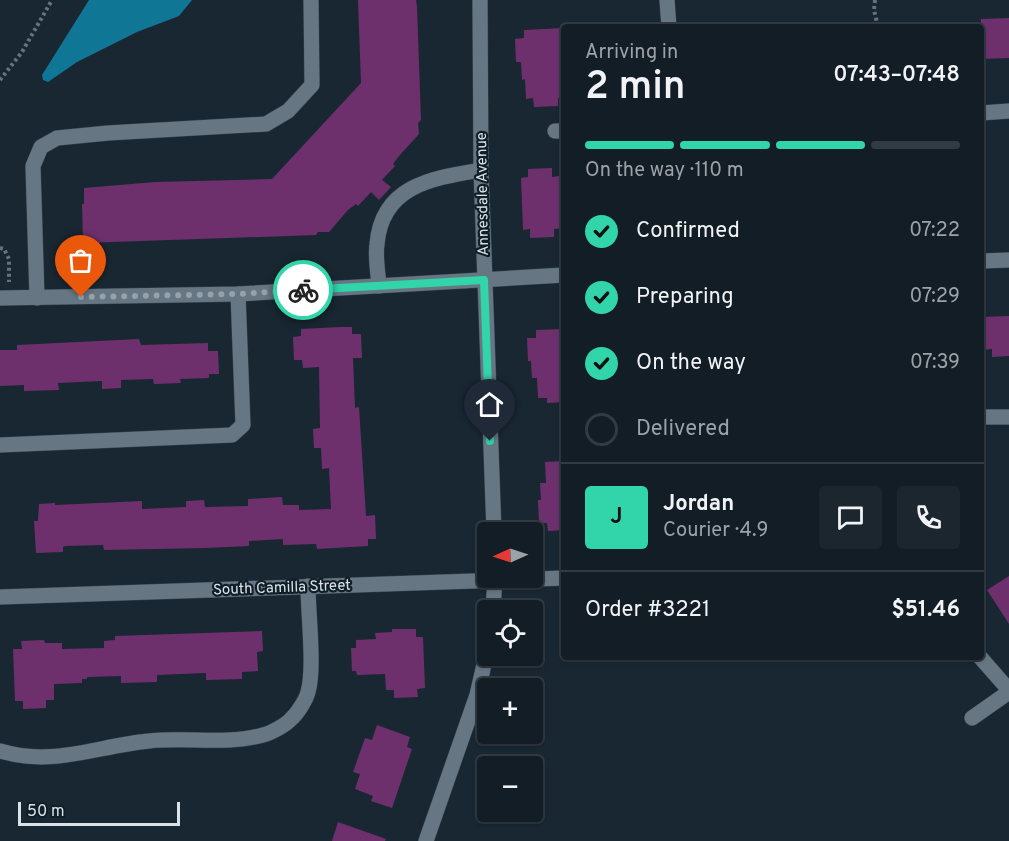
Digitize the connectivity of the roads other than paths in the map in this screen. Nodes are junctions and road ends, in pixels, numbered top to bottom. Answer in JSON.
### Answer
{"nodes":[{"id":1,"x":311,"y":0,"type":"edge"},
{"id":2,"x":480,"y":0,"type":"edge"},
{"id":3,"x":667,"y":0,"type":"edge"},
{"id":4,"x":669,"y":24,"type":"edge"},
{"id":5,"x":1009,"y":111,"type":"edge"},
{"id":6,"x":984,"y":113,"type":"edge"},
{"id":7,"x":480,"y":170,"type":"junction"},
{"id":8,"x":1009,"y":260,"type":"edge"},
{"id":9,"x":984,"y":261,"type":"edge"},
{"id":10,"x":561,"y":275,"type":"edge"},
{"id":11,"x":484,"y":280,"type":"junction"},
{"id":12,"x":379,"y":286,"type":"junction"},
{"id":13,"x":238,"y":294,"type":"junction"},
{"id":14,"x":5,"y":298,"type":"edge"},
{"id":15,"x":37,"y":298,"type":"junction"},
{"id":16,"x":984,"y":417,"type":"edge"},
{"id":17,"x":1009,"y":417,"type":"edge"},
{"id":18,"x":0,"y":445,"type":"edge"},
{"id":19,"x":494,"y":522,"type":"edge"},
{"id":20,"x":543,"y":578,"type":"edge"},
{"id":21,"x":561,"y":578,"type":"edge"},
{"id":22,"x":477,"y":580,"type":"edge"},
{"id":23,"x":308,"y":586,"type":"junction"},
{"id":24,"x":0,"y":597,"type":"edge"},
{"id":25,"x":983,"y":660,"type":"edge"},
{"id":26,"x":484,"y":666,"type":"edge"},
{"id":27,"x":1009,"y":691,"type":"edge"},
{"id":28,"x":972,"y":718,"type":"dead end"},
{"id":29,"x":0,"y":752,"type":"edge"},
{"id":30,"x":426,"y":841,"type":"edge"}],
"edges":[{"from":1,"to":15,"type":"street"},
{"from":2,"to":7,"type":"street","name":"Annesdale Avenue"},
{"from":3,"to":4,"type":"street"},
{"from":5,"to":6,"type":"street"},
{"from":7,"to":11,"type":"street","name":"Annesdale Avenue"},
{"from":7,"to":12,"type":"street"},
{"from":8,"to":9,"type":"street"},
{"from":10,"to":11,"type":"street"},
{"from":11,"to":12,"type":"street"},
{"from":11,"to":19,"type":"street","name":"Annesdale Avenue"},
{"from":12,"to":13,"type":"street"},
{"from":13,"to":15,"type":"street"},
{"from":13,"to":18,"type":"street"},
{"from":14,"to":15,"type":"street"},
{"from":16,"to":17,"type":"street"},
{"from":20,"to":21,"type":"street","name":"South Camilla Street"},
{"from":22,"to":23,"type":"street","name":"South Camilla Street"},
{"from":23,"to":24,"type":"street","name":"South Camilla Street"},
{"from":23,"to":29,"type":"street"},
{"from":25,"to":27,"type":"street"},
{"from":26,"to":30,"type":"street"},
{"from":27,"to":28,"type":"street"}]}
